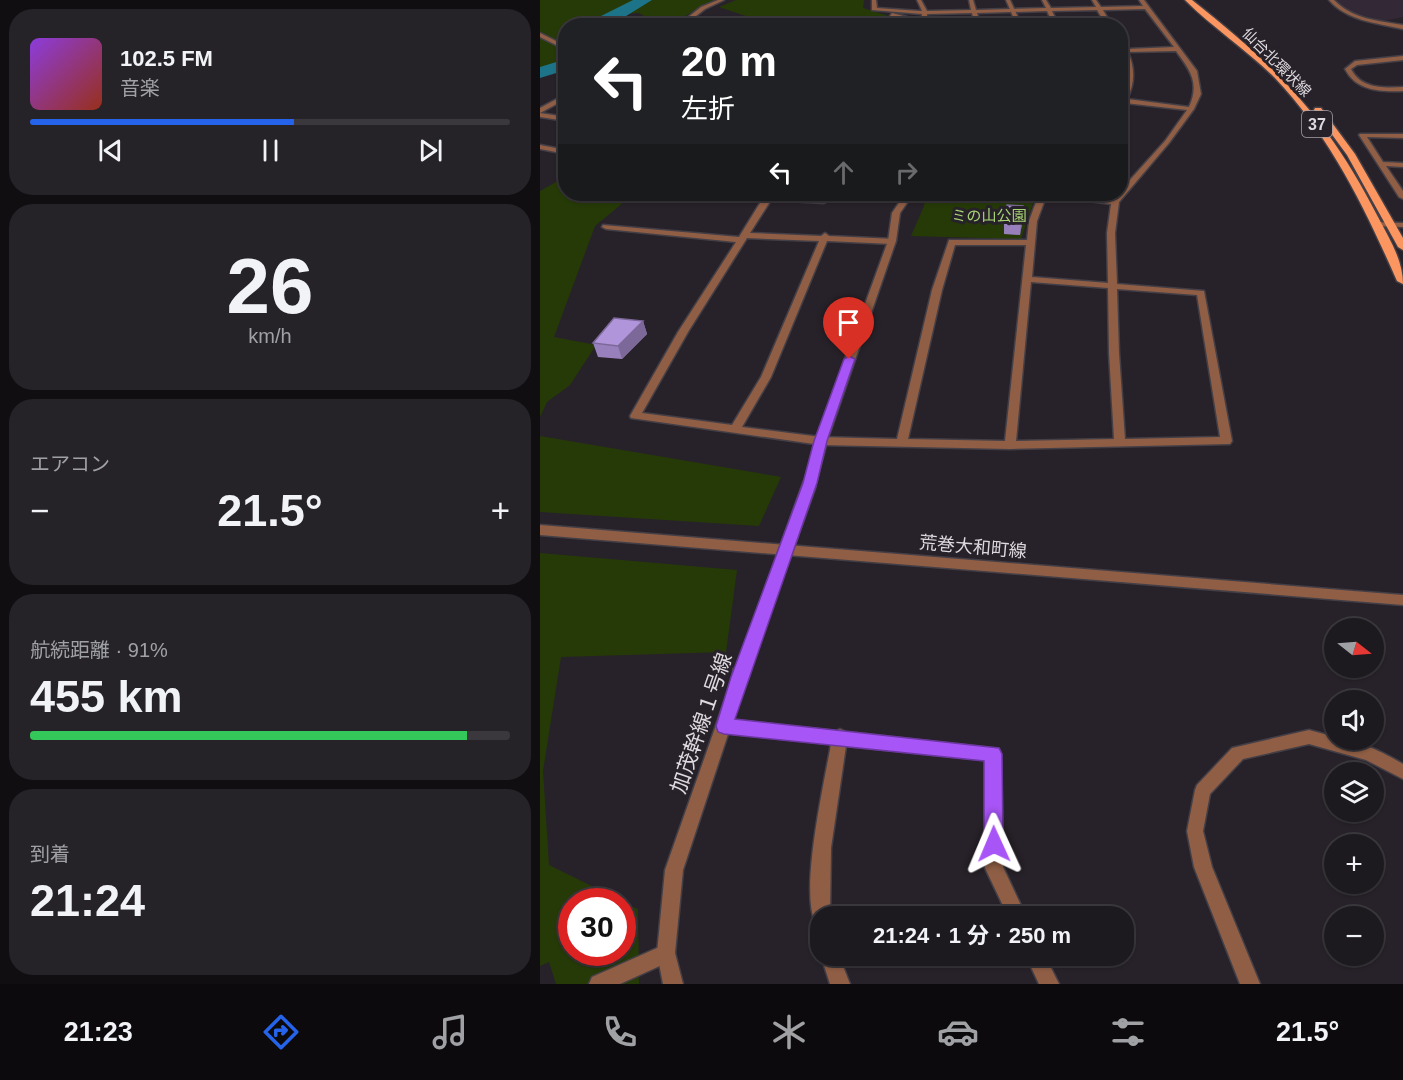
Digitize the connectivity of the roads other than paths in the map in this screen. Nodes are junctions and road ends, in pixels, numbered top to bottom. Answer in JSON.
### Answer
{"nodes":[{"id":1,"x":722,"y":0,"type":"edge"},
{"id":2,"x":874,"y":0,"type":"edge"},
{"id":3,"x":919,"y":0,"type":"edge"},
{"id":4,"x":970,"y":0,"type":"edge"},
{"id":5,"x":1008,"y":0,"type":"edge"},
{"id":6,"x":1044,"y":0,"type":"edge"},
{"id":7,"x":1094,"y":0,"type":"edge"},
{"id":8,"x":1188,"y":0,"type":"edge"},
{"id":9,"x":1200,"y":0,"type":"edge"},
{"id":10,"x":1331,"y":0,"type":"edge"},
{"id":11,"x":1144,"y":4,"type":"edge"},
{"id":12,"x":1099,"y":9,"type":"junction"},
{"id":13,"x":886,"y":10,"type":"junction"},
{"id":14,"x":1049,"y":10,"type":"junction"},
{"id":15,"x":1013,"y":11,"type":"junction"},
{"id":16,"x":973,"y":12,"type":"junction"},
{"id":17,"x":925,"y":13,"type":"junction"},
{"id":18,"x":690,"y":18,"type":"edge"},
{"id":19,"x":905,"y":18,"type":"edge"},
{"id":20,"x":925,"y":18,"type":"edge"},
{"id":21,"x":975,"y":18,"type":"edge"},
{"id":22,"x":1016,"y":18,"type":"edge"},
{"id":23,"x":1053,"y":18,"type":"edge"},
{"id":24,"x":1105,"y":18,"type":"edge"},
{"id":25,"x":1403,"y":27,"type":"edge"},
{"id":26,"x":540,"y":35,"type":"edge"},
{"id":27,"x":558,"y":44,"type":"edge"},
{"id":28,"x":1178,"y":49,"type":"junction"},
{"id":29,"x":1128,"y":51,"type":"edge"},
{"id":30,"x":1403,"y":58,"type":"edge"},
{"id":31,"x":1128,"y":61,"type":"edge"},
{"id":32,"x":1128,"y":88,"type":"edge"},
{"id":33,"x":1403,"y":89,"type":"edge"},
{"id":34,"x":558,"y":101,"type":"edge"},
{"id":35,"x":1128,"y":103,"type":"edge"},
{"id":36,"x":1191,"y":110,"type":"junction"},
{"id":37,"x":540,"y":113,"type":"edge"},
{"id":38,"x":558,"y":116,"type":"edge"},
{"id":39,"x":1403,"y":136,"type":"edge"},
{"id":40,"x":540,"y":147,"type":"edge"},
{"id":41,"x":558,"y":150,"type":"edge"},
{"id":42,"x":1381,"y":164,"type":"junction"},
{"id":43,"x":1403,"y":165,"type":"edge"},
{"id":44,"x":1128,"y":186,"type":"edge"},
{"id":45,"x":1403,"y":197,"type":"edge"},
{"id":46,"x":766,"y":201,"type":"edge"},
{"id":47,"x":904,"y":201,"type":"edge"},
{"id":48,"x":1040,"y":201,"type":"edge"},
{"id":49,"x":1107,"y":201,"type":"edge"},
{"id":50,"x":1115,"y":202,"type":"joint"},
{"id":51,"x":1376,"y":224,"type":"junction"},
{"id":52,"x":1392,"y":224,"type":"junction"},
{"id":53,"x":1403,"y":225,"type":"edge"},
{"id":54,"x":606,"y":227,"type":"dead end"},
{"id":55,"x":825,"y":236,"type":"junction"},
{"id":56,"x":743,"y":238,"type":"junction"},
{"id":57,"x":892,"y":241,"type":"junction"},
{"id":58,"x":1030,"y":243,"type":"junction"},
{"id":59,"x":1403,"y":247,"type":"edge"},
{"id":60,"x":1026,"y":279,"type":"junction"},
{"id":61,"x":1403,"y":280,"type":"edge"},
{"id":62,"x":1113,"y":287,"type":"junction"},
{"id":63,"x":735,"y":429,"type":"junction"},
{"id":64,"x":821,"y":441,"type":"junction"},
{"id":65,"x":902,"y":442,"type":"junction"},
{"id":66,"x":1120,"y":442,"type":"junction"},
{"id":67,"x":1010,"y":445,"type":"junction"},
{"id":68,"x":540,"y":530,"type":"edge"},
{"id":69,"x":1403,"y":600,"type":"edge"},
{"id":70,"x":724,"y":726,"type":"junction"},
{"id":71,"x":840,"y":736,"type":"junction"},
{"id":72,"x":1403,"y":771,"type":"edge"},
{"id":73,"x":820,"y":906,"type":"edge"},
{"id":74,"x":1012,"y":906,"type":"edge"},
{"id":75,"x":666,"y":953,"type":"junction"},
{"id":76,"x":834,"y":966,"type":"edge"},
{"id":77,"x":1040,"y":966,"type":"edge"},
{"id":78,"x":598,"y":984,"type":"edge"},
{"id":79,"x":673,"y":984,"type":"edge"},
{"id":80,"x":840,"y":984,"type":"edge"},
{"id":81,"x":1048,"y":984,"type":"edge"},
{"id":82,"x":1250,"y":984,"type":"edge"}],
"edges":[{"from":1,"to":18,"type":"street"},
{"from":2,"to":13,"type":"street"},
{"from":3,"to":17,"type":"street"},
{"from":4,"to":16,"type":"street"},
{"from":5,"to":15,"type":"street"},
{"from":6,"to":14,"type":"street"},
{"from":7,"to":12,"type":"street"},
{"from":8,"to":51,"type":"main road","name":"仙台北環状線","number":"37"},
{"from":9,"to":52,"type":"main road","name":"仙台北環状線","number":"37"},
{"from":10,"to":25,"type":"street"},
{"from":11,"to":12,"type":"street"},
{"from":11,"to":28,"type":"street"},
{"from":12,"to":14,"type":"street"},
{"from":12,"to":24,"type":"street"},
{"from":13,"to":17,"type":"street"},
{"from":13,"to":19,"type":"street"},
{"from":14,"to":15,"type":"street"},
{"from":14,"to":23,"type":"street"},
{"from":15,"to":16,"type":"street"},
{"from":15,"to":22,"type":"street"},
{"from":16,"to":17,"type":"street"},
{"from":16,"to":21,"type":"street"},
{"from":17,"to":20,"type":"street"},
{"from":26,"to":27,"type":"street"},
{"from":28,"to":29,"type":"street"},
{"from":28,"to":36,"type":"street"},
{"from":30,"to":33,"type":"street"},
{"from":31,"to":32,"type":"street"},
{"from":34,"to":37,"type":"street"},
{"from":35,"to":36,"type":"street"},
{"from":36,"to":44,"type":"street"},
{"from":37,"to":38,"type":"street"},
{"from":39,"to":42,"type":"street"},
{"from":40,"to":41,"type":"street"},
{"from":42,"to":43,"type":"street"},
{"from":42,"to":45,"type":"street"},
{"from":46,"to":56,"type":"street"},
{"from":47,"to":57,"type":"street","name":"加茂幹線１号線"},
{"from":48,"to":58,"type":"street"},
{"from":49,"to":50,"type":"street"},
{"from":50,"to":62,"type":"street"},
{"from":51,"to":52,"type":"street"},
{"from":51,"to":61,"type":"main road","name":"仙台北環状線","number":"37"},
{"from":52,"to":53,"type":"street"},
{"from":52,"to":59,"type":"main road","name":"仙台北環状線","number":"37"},
{"from":54,"to":56,"type":"street"},
{"from":55,"to":56,"type":"street"},
{"from":55,"to":57,"type":"street"},
{"from":55,"to":63,"type":"street"},
{"from":56,"to":63,"type":"street"},
{"from":57,"to":64,"type":"street","name":"加茂幹線１号線"},
{"from":58,"to":60,"type":"street"},
{"from":58,"to":65,"type":"street"},
{"from":60,"to":62,"type":"street"},
{"from":60,"to":67,"type":"street"},
{"from":62,"to":66,"type":"street"},
{"from":62,"to":66,"type":"street"},
{"from":63,"to":64,"type":"street"},
{"from":64,"to":65,"type":"street"},
{"from":64,"to":70,"type":"street","name":"加茂幹線１号線","bridge":true},
{"from":65,"to":67,"type":"street"},
{"from":66,"to":67,"type":"street"},
{"from":68,"to":69,"type":"street","name":"荒巻大和町線"},
{"from":70,"to":71,"type":"street"},
{"from":70,"to":75,"type":"street","name":"加茂幹線１号線"},
{"from":71,"to":73,"type":"street"},
{"from":71,"to":74,"type":"street"},
{"from":72,"to":82,"type":"street"},
{"from":75,"to":78,"type":"street"},
{"from":75,"to":79,"type":"street","name":"加茂幹線１号線"},
{"from":76,"to":80,"type":"street"},
{"from":77,"to":81,"type":"street"}]}
